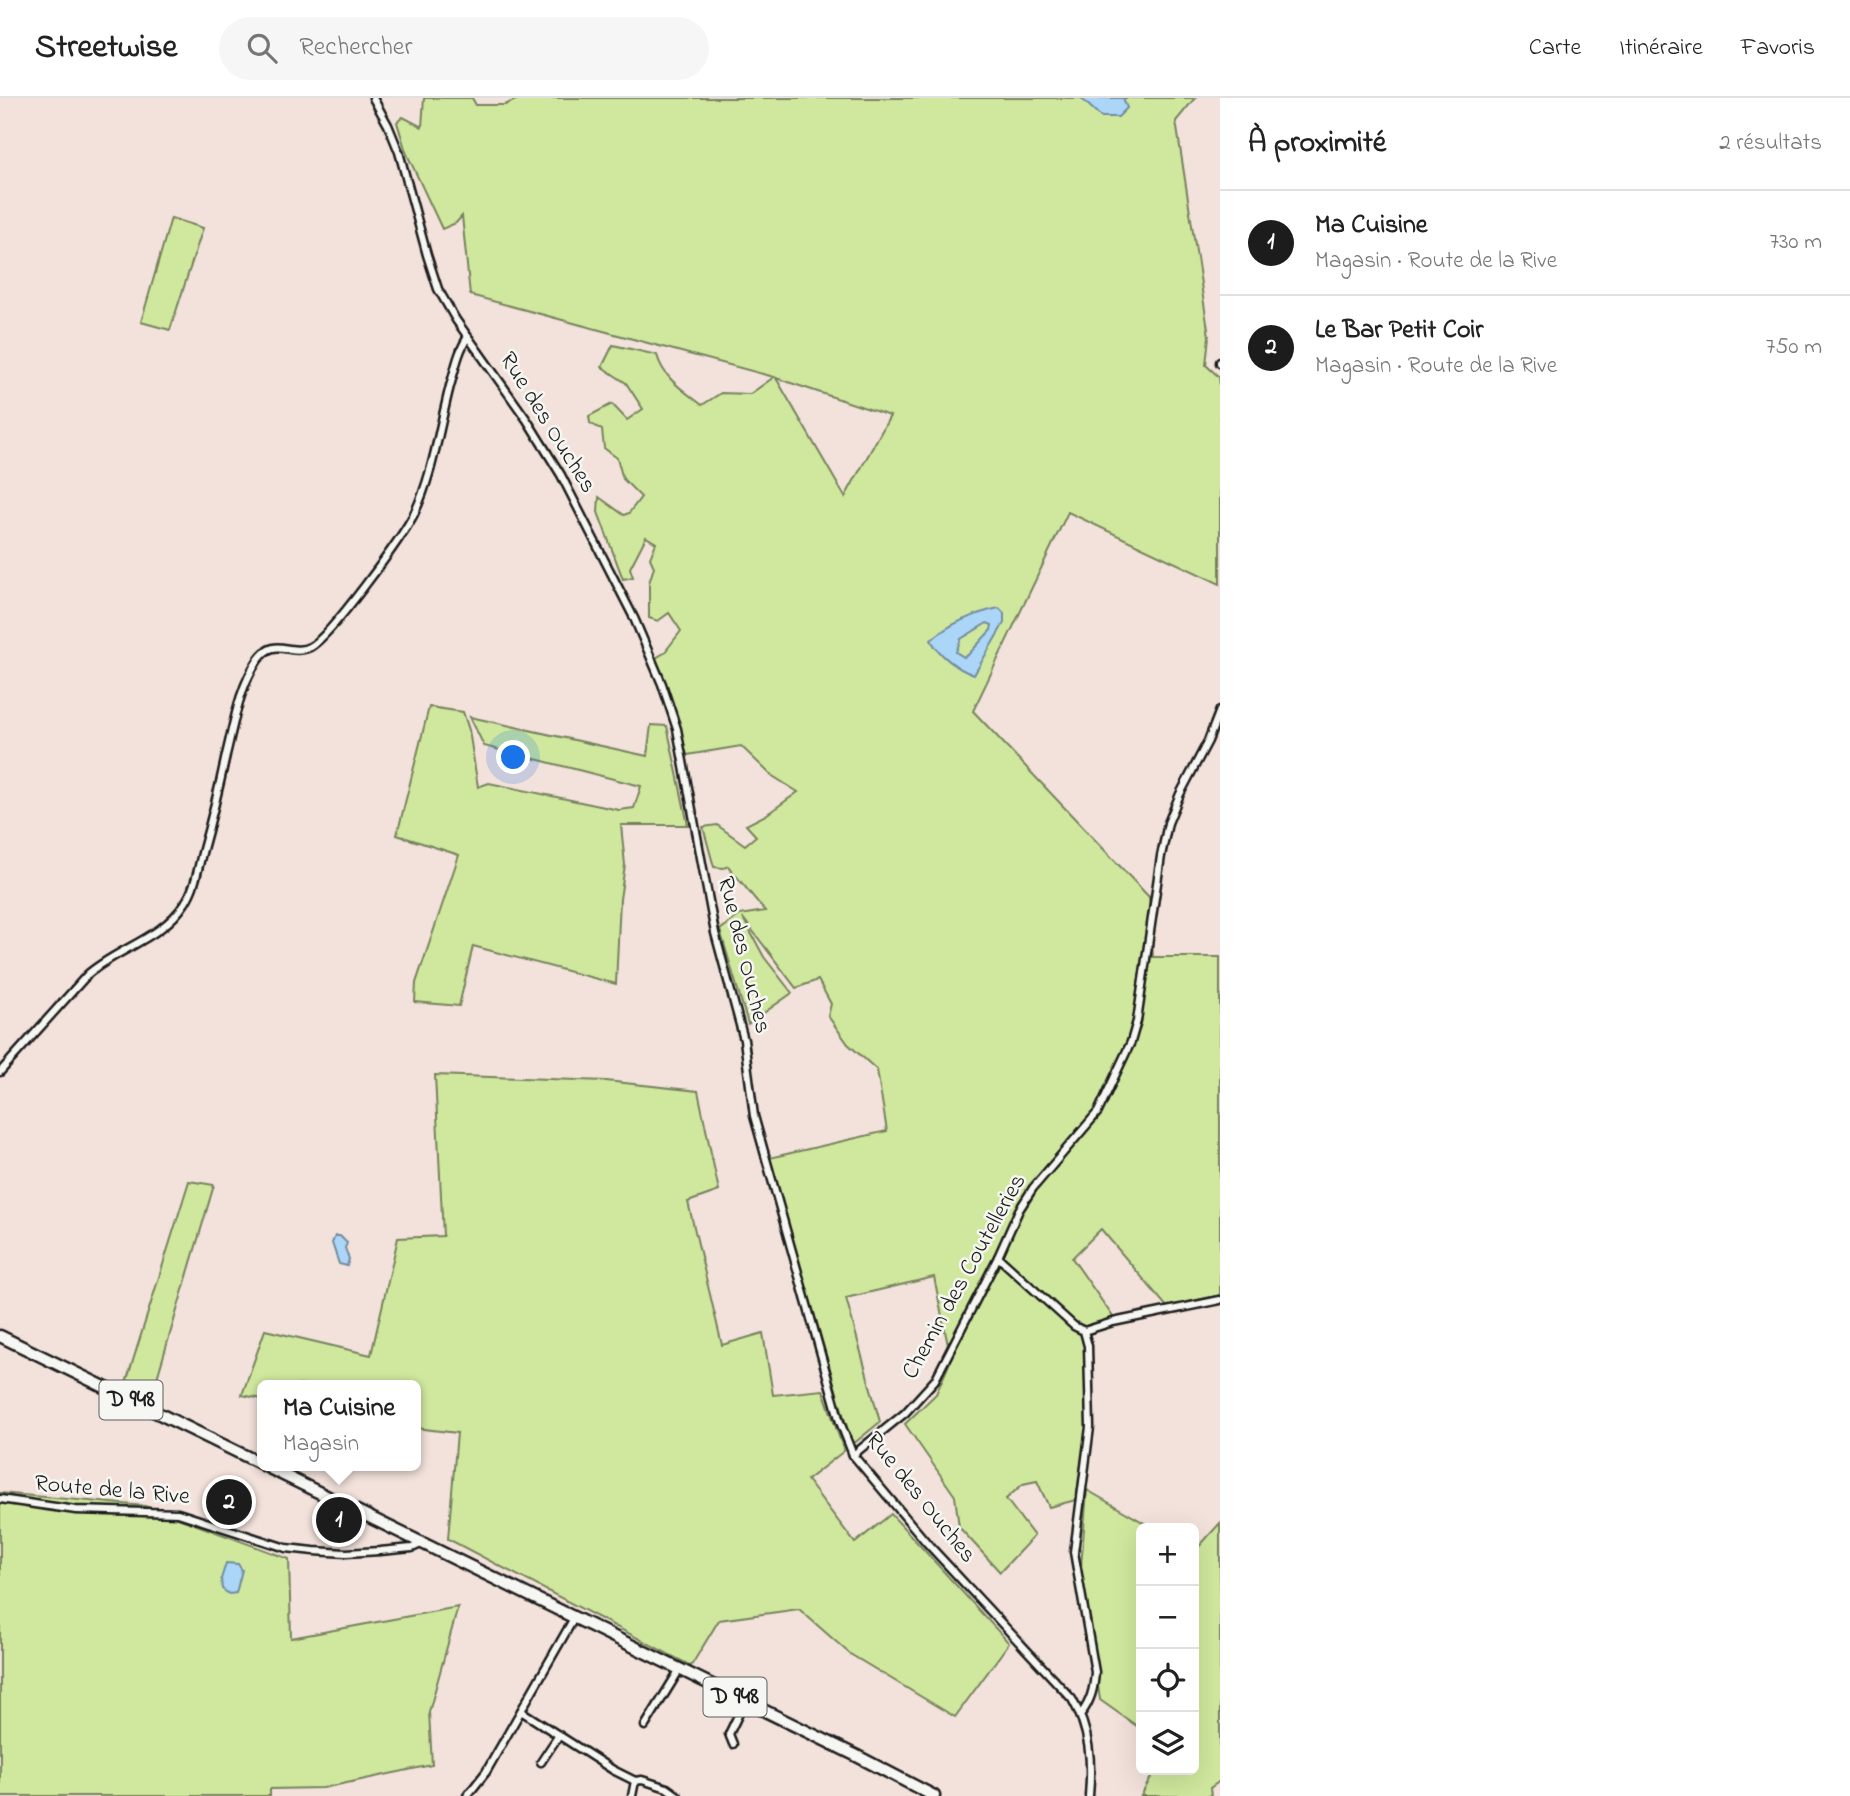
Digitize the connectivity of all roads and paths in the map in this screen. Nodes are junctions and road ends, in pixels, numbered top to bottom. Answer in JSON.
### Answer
{"nodes":[{"id":1,"x":373,"y":98,"type":"edge"},
{"id":2,"x":468,"y":337,"type":"junction"},
{"id":3,"x":1220,"y":710,"type":"edge"},
{"id":4,"x":0,"y":1072,"type":"edge"},
{"id":5,"x":998,"y":1257,"type":"junction"},
{"id":6,"x":1220,"y":1300,"type":"edge"},
{"id":7,"x":1084,"y":1331,"type":"junction"},
{"id":8,"x":0,"y":1336,"type":"edge"},
{"id":9,"x":853,"y":1455,"type":"junction"},
{"id":10,"x":257,"y":1462,"type":"edge"},
{"id":11,"x":275,"y":1471,"type":"edge"},
{"id":12,"x":0,"y":1499,"type":"edge"},
{"id":13,"x":423,"y":1543,"type":"junction"},
{"id":14,"x":574,"y":1618,"type":"junction"},
{"id":15,"x":680,"y":1669,"type":"junction"},
{"id":16,"x":745,"y":1702,"type":"junction"},
{"id":17,"x":521,"y":1711,"type":"junction"},
{"id":18,"x":1081,"y":1714,"type":"junction"},
{"id":19,"x":645,"y":1726,"type":"dead end"},
{"id":20,"x":559,"y":1735,"type":"junction"},
{"id":21,"x":733,"y":1744,"type":"dead end"},
{"id":22,"x":541,"y":1762,"type":"dead end"},
{"id":23,"x":635,"y":1781,"type":"junction"},
{"id":24,"x":467,"y":1796,"type":"edge"},
{"id":25,"x":632,"y":1796,"type":"edge"},
{"id":26,"x":678,"y":1796,"type":"edge"},
{"id":27,"x":934,"y":1796,"type":"edge"},
{"id":28,"x":1089,"y":1796,"type":"edge"}],
"edges":[{"from":1,"to":2,"type":"street","name":"Rue des Ouches"},
{"from":2,"to":4,"type":"street"},
{"from":2,"to":9,"type":"street","name":"Rue des Ouches"},
{"from":3,"to":5,"type":"street","name":"Chemin des Coutelleries"},
{"from":5,"to":7,"type":"street"},
{"from":5,"to":9,"type":"street","name":"Chemin des Coutelleries"},
{"from":6,"to":7,"type":"street"},
{"from":7,"to":18,"type":"street"},
{"from":8,"to":10,"type":"main road","number":"D 948"},
{"from":9,"to":18,"type":"street","name":"Rue des Ouches"},
{"from":11,"to":13,"type":"main road","number":"D 948"},
{"from":12,"to":13,"type":"street","name":"Route de la Rive"},
{"from":13,"to":14,"type":"main road","number":"D 948"},
{"from":14,"to":15,"type":"main road","number":"D 948"},
{"from":14,"to":17,"type":"street"},
{"from":15,"to":16,"type":"main road","number":"D 948"},
{"from":15,"to":19,"type":"street"},
{"from":16,"to":21,"type":"street"},
{"from":16,"to":27,"type":"main road","number":"D 948"},
{"from":17,"to":20,"type":"street"},
{"from":17,"to":24,"type":"street"},
{"from":18,"to":28,"type":"street","name":"Rue des Ouches"},
{"from":20,"to":22,"type":"street"},
{"from":20,"to":23,"type":"street"},
{"from":23,"to":25,"type":"street"},
{"from":23,"to":26,"type":"street"}]}
